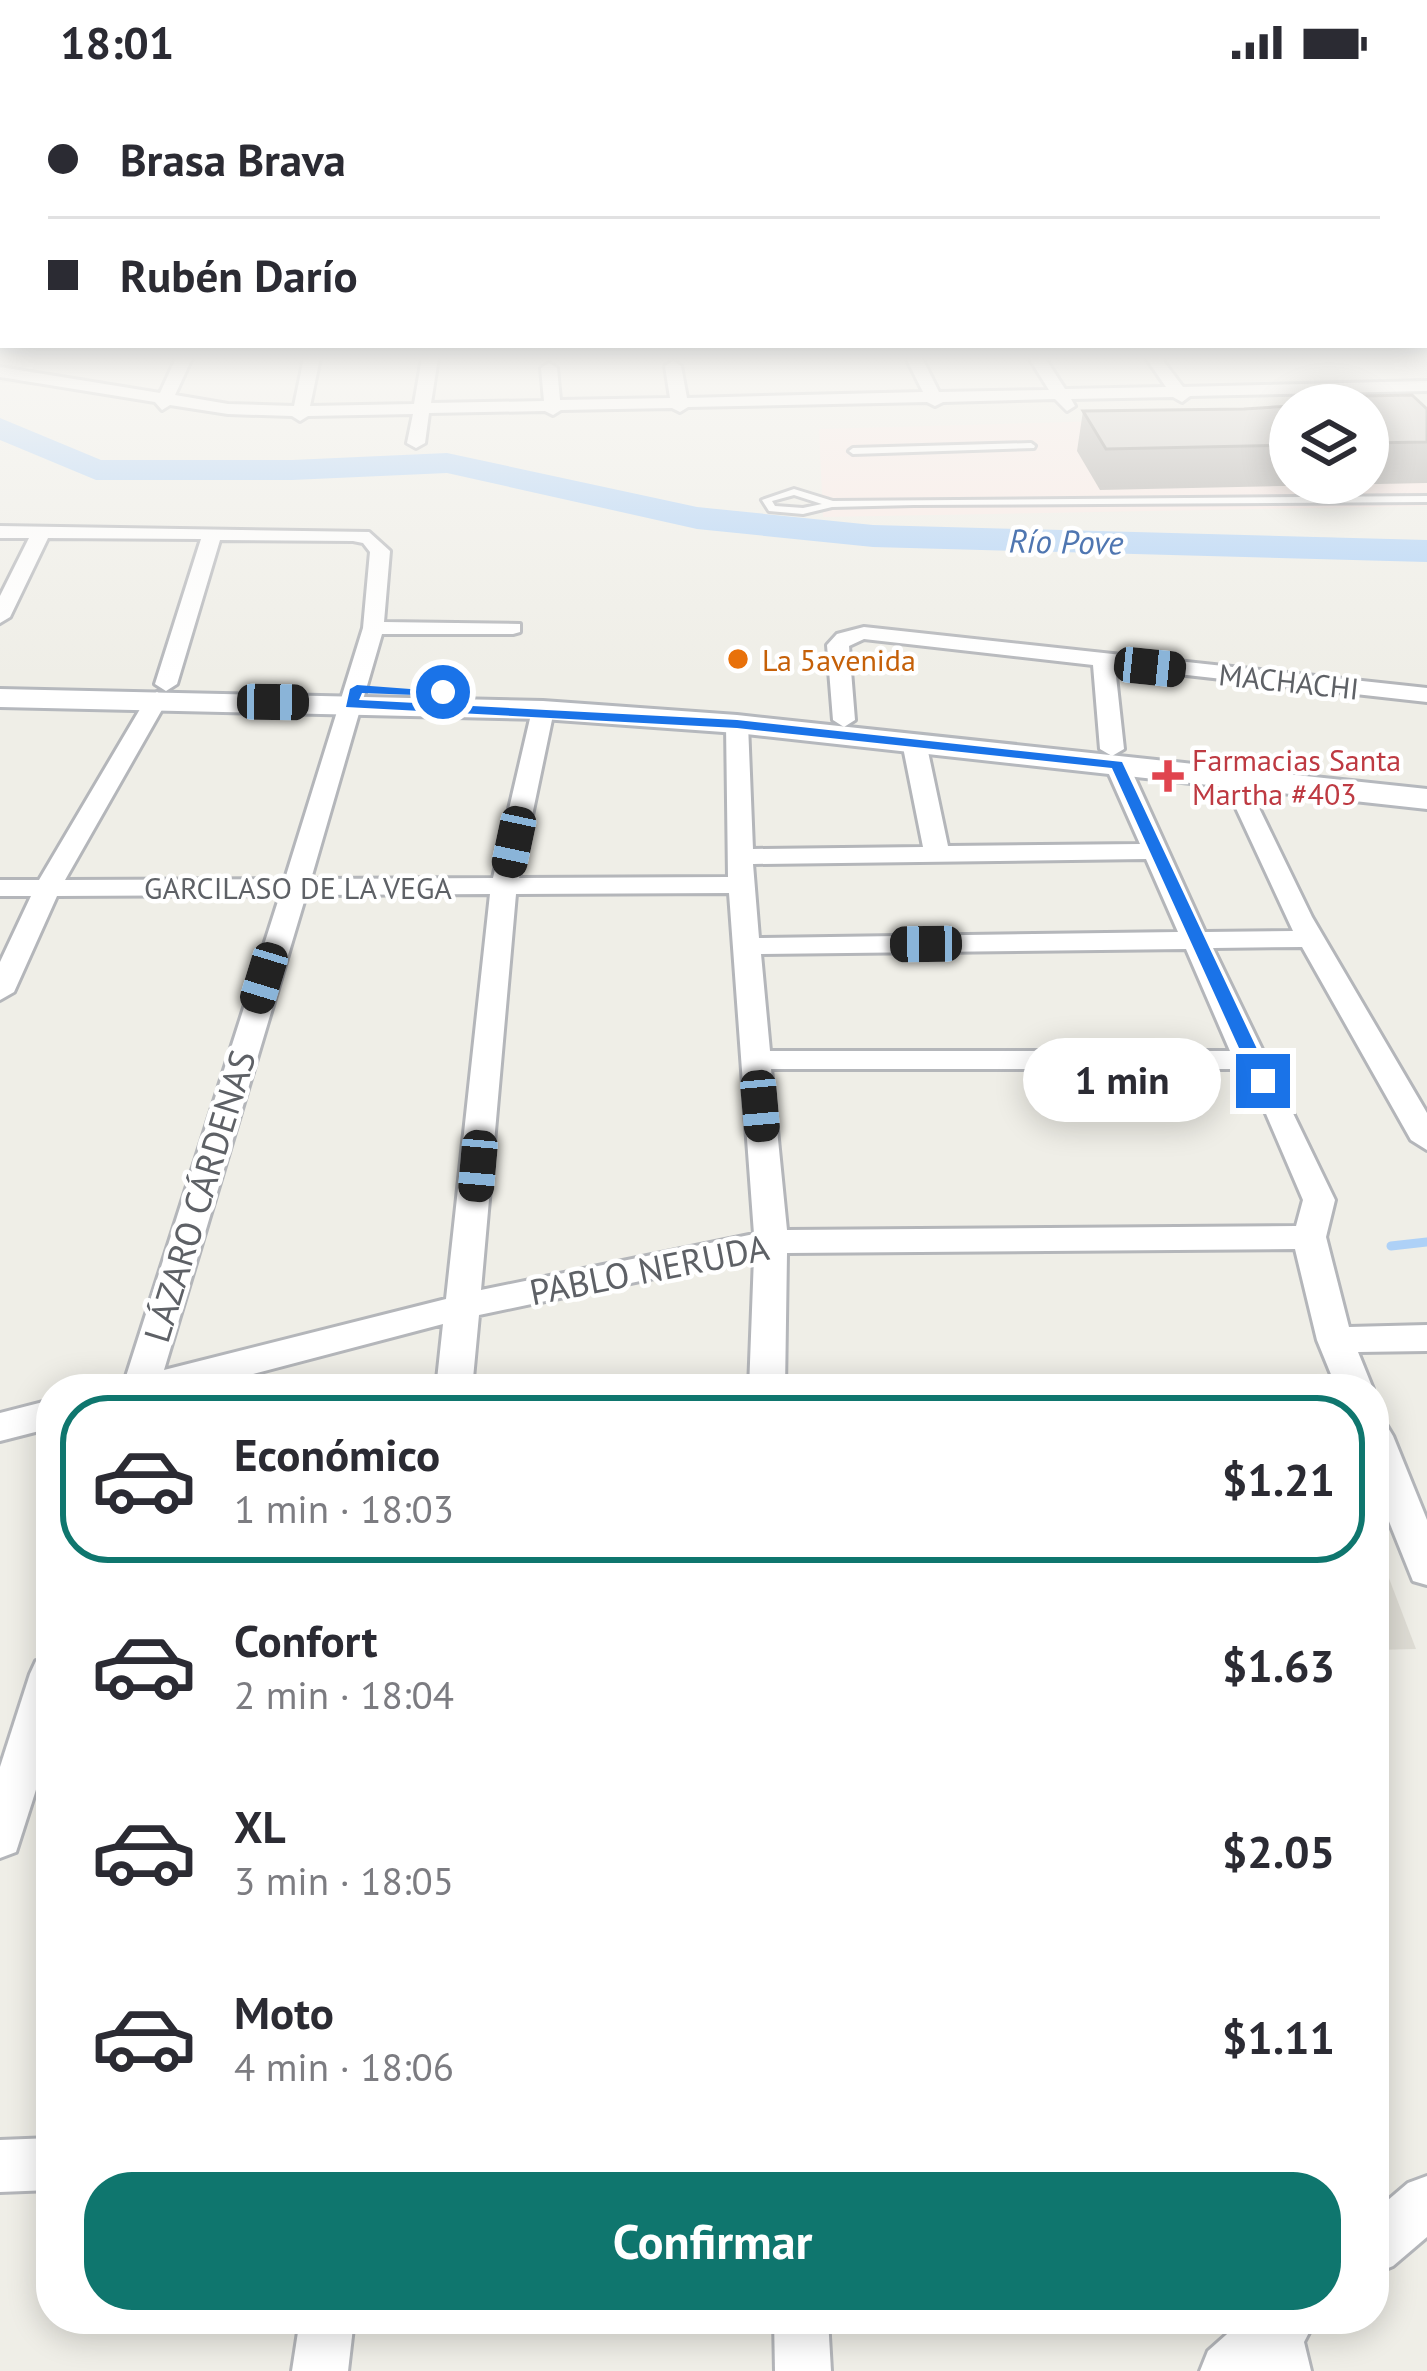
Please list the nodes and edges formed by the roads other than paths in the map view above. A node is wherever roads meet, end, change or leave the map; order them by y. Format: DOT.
graph roads {
  1 [pos="1427,499"];
  2 [pos="832,504"];
  3 [pos="0,532"];
  4 [pos="41,532"];
  5 [pos="212,536"];
  6 [pos="0,617"];
  7 [pos="373,628"];
  8 [pos="513,628"];
  9 [pos="1104,662"];
  10 [pos="0,683"];
  11 [pos="162,692"];
  12 [pos="1427,695"];
  13 [pos="354,696"];
  14 [pos="0,698"];
  15 [pos="543,710"];
  16 [pos="844,720"];
  17 [pos="737,724"];
  18 [pos="914,742"];
  19 [pos="1114,757"];
  20 [pos="1234,778"];
  21 [pos="1427,782"];
  22 [pos="1427,799"];
  23 [pos="1158,851"];
  24 [pos="937,854"];
  25 [pos="741,871"];
  26 [pos="504,886"];
  27 [pos="48,887"];
  28 [pos="292,887"];
  29 [pos="0,888"];
  30 [pos="1313,939"];
  31 [pos="1196,941"];
  32 [pos="746,946"];
  33 [pos="0,992"];
  34 [pos="756,1060"];
  35 [pos="1249,1060"];
  36 [pos="1427,1140"];
  37 [pos="1309,1237"];
  38 [pos="771,1242"];
  39 [pos="465,1306"];
  40 [pos="1427,1338"];
  41 [pos="1335,1340"];
  42 [pos="146,1374"];
  43 [pos="200,1374"];
  44 [pos="456,1374"];
  45 [pos="767,1374"];
  46 [pos="1349,1374"];
  47 [pos="36,1418"];
  48 [pos="0,1427"];
  49 [pos="1389,1474"];
  50 [pos="1427,1569"];
  51 [pos="36,1722"];
  52 [pos="0,1837"];
  53 [pos="36,2165"];
  54 [pos="0,2166"];
  55 [pos="1427,2202"];
  56 [pos="1389,2234"];
  57 [pos="325,2334"];
  58 [pos="802,2334"];
  59 [pos="1280,2335"];
  60 [pos="320,2371"];
  61 [pos="803,2371"];
  62 [pos="1228,2371"];
  1 -- 2 [label="lane"];
  2 -- 2 [label="lane"];
  3 -- 4 [label="street"];
  4 -- 5 [label="street"];
  4 -- 6 [label="street"];
  5 -- 7 [label="street, LÁZARO CÁRDENAS"];
  5 -- 11 [label="street"];
  7 -- 8 [label="street"];
  7 -- 13 [label="street, LÁZARO CÁRDENAS"];
  9 -- 12 [label="street, MACHACHI"];
  9 -- 16 [label="street, MACHACHI"];
  9 -- 19 [label="street"];
  10 -- 11 [label="main road"];
  11 -- 13 [label="main road"];
  11 -- 14 [label="main road"];
  11 -- 27 [label="street"];
  13 -- 15 [label="main road"];
  13 -- 16 [label="main road"];
  13 -- 28 [label="street, LÁZARO CÁRDENAS"];
  15 -- 17 [label="main road"];
  15 -- 26 [label="street"];
  16 -- 19 [label="main road"];
  17 -- 18 [label="main road"];
  17 -- 25 [label="street"];
  18 -- 19 [label="main road"];
  18 -- 24 [label="street"];
  19 -- 20 [label="main road"];
  19 -- 21 [label="main road"];
  19 -- 23 [label="street"];
  20 -- 22 [label="main road"];
  20 -- 30 [label="street"];
  23 -- 24 [label="street, GARCILASO DE LA VEGA"];
  23 -- 31 [label="street"];
  24 -- 25 [label="street, GARCILASO DE LA VEGA"];
  25 -- 26 [label="street, GARCILASO DE LA VEGA"];
  25 -- 32 [label="street"];
  26 -- 28 [label="street, GARCILASO DE LA VEGA"];
  26 -- 39 [label="street"];
  27 -- 28 [label="street, GARCILASO DE LA VEGA"];
  27 -- 29 [label="street, GARCILASO DE LA VEGA"];
  27 -- 33 [label="street"];
  28 -- 42 [label="street, LÁZARO CÁRDENAS"];
  30 -- 31 [label="street"];
  30 -- 36 [label="street"];
  31 -- 32 [label="street"];
  31 -- 35 [label="street"];
  32 -- 34 [label="street"];
  34 -- 35 [label="street"];
  34 -- 38 [label="street"];
  35 -- 37 [label="street"];
  37 -- 38 [label="street, PABLO NERUDA"];
  37 -- 41 [label="street"];
  38 -- 39 [label="street, PABLO NERUDA"];
  38 -- 45 [label="street"];
  39 -- 43 [label="street, PABLO NERUDA"];
  39 -- 44 [label="street"];
  40 -- 41 [label="street"];
  41 -- 46 [label="street"];
  47 -- 48 [label="street"];
  49 -- 50 [label="street"];
  51 -- 52 [label="street"];
  53 -- 54 [label="street"];
  55 -- 56 [label="street"];
  57 -- 60 [label="street"];
  58 -- 61 [label="street"];
  59 -- 62 [label="street"];
}
